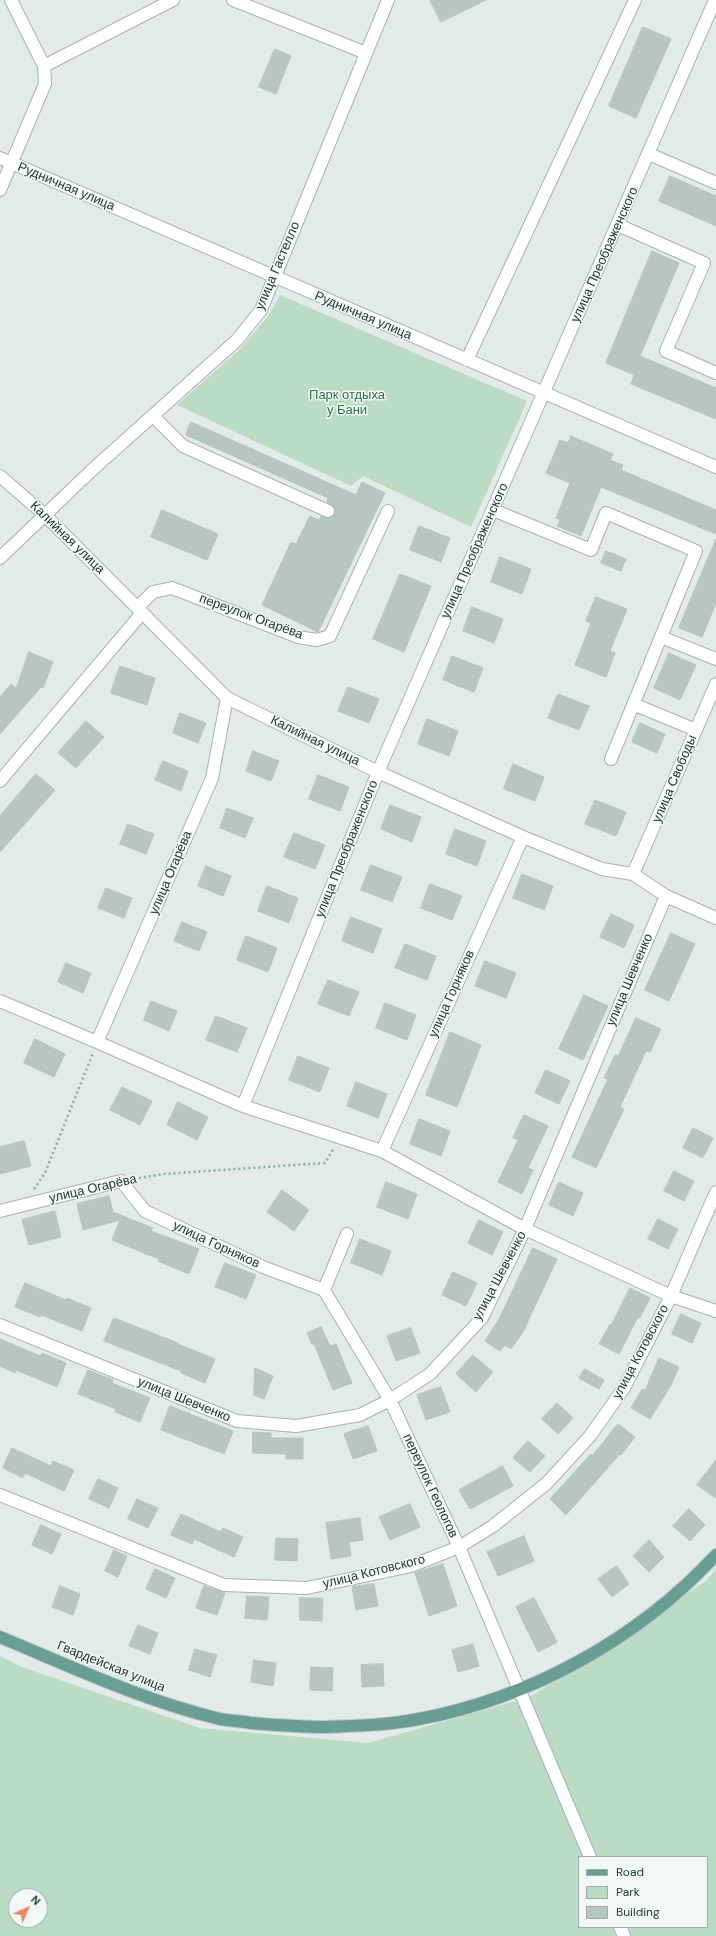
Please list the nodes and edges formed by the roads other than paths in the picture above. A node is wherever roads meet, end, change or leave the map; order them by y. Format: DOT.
graph roads {
  1 [pos="11,0"];
  2 [pos="174,0"];
  3 [pos="233,0"];
  4 [pos="388,0"];
  5 [pos="635,0"];
  6 [pos="715,0"];
  7 [pos="366,53"];
  8 [pos="44,66"];
  9 [pos="649,154"];
  10 [pos="6,160"];
  11 [pos="716,183"];
  12 [pos="0,190"];
  13 [pos="618,225"];
  14 [pos="273,277"];
  15 [pos="467,360"];
  16 [pos="716,373"];
  17 [pos="544,394"];
  18 [pos="149,419"];
  19 [pos="716,467"];
  20 [pos="0,476"];
  21 [pos="493,510"];
  22 [pos="328,511"];
  23 [pos="388,511"];
  24 [pos="45,515"];
  25 [pos="0,558"];
  26 [pos="140,610"];
  27 [pos="661,637"];
  28 [pos="716,659"];
  29 [pos="716,684"];
  30 [pos="227,698"];
  31 [pos="633,704"];
  32 [pos="696,730"];
  33 [pos="610,759"];
  34 [pos="378,772"];
  35 [pos="0,781"];
  36 [pos="523,837"];
  37 [pos="633,874"];
  38 [pos="666,896"];
  39 [pos="716,918"];
  40 [pos="0,1001"];
  41 [pos="97,1042"];
  42 [pos="243,1106"];
  43 [pos="382,1151"];
  44 [pos="121,1181"];
  45 [pos="716,1192"];
  46 [pos="0,1211"];
  47 [pos="525,1229"];
  48 [pos="347,1234"];
  49 [pos="324,1290"];
  50 [pos="671,1296"];
  51 [pos="716,1311"];
  52 [pos="0,1325"];
  53 [pos="390,1400"];
  54 [pos="0,1495"];
  55 [pos="459,1547"];
  56 [pos="716,1555"];
  57 [pos="0,1637"];
  58 [pos="518,1691"];
  59 [pos="590,1856"];
  1 -- 8 [label="street"];
  2 -- 8 [label="street"];
  3 -- 7 [label="street"];
  4 -- 7 [label="street, улица Гастелло"];
  5 -- 15 [label="street"];
  6 -- 9 [label="street, улица Преображенского"];
  7 -- 14 [label="street, улица Гастелло"];
  8 -- 10 [label="street"];
  9 -- 11 [label="street"];
  9 -- 13 [label="street, улица Преображенского"];
  10 -- 12 [label="street"];
  10 -- 14 [label="street, Рудничная улица"];
  13 -- 16 [label="street"];
  13 -- 17 [label="street, улица Преображенского"];
  14 -- 15 [label="street, Рудничная улица"];
  14 -- 18 [label="street, улица Гастелло"];
  15 -- 17 [label="street, Рудничная улица"];
  17 -- 19 [label="street, Рудничная улица"];
  17 -- 21 [label="street, улица Преображенского"];
  18 -- 22 [label="street"];
  18 -- 24 [label="street, улица Гастелло"];
  20 -- 24 [label="street, Калийная улица"];
  21 -- 27 [label="street"];
  21 -- 34 [label="street, улица Преображенского"];
  23 -- 26 [label="street, переулок Огарёва"];
  24 -- 25 [label="street, улица Гастелло"];
  24 -- 26 [label="street, Калийная улица"];
  26 -- 30 [label="street, Калийная улица"];
  26 -- 35 [label="street, переулок Огарёва"];
  27 -- 28 [label="street"];
  27 -- 31 [label="street"];
  29 -- 32 [label="street, улица Свободы"];
  30 -- 34 [label="street, Калийная улица"];
  30 -- 41 [label="street, улица Огарёва"];
  31 -- 32 [label="street"];
  31 -- 33 [label="street"];
  32 -- 37 [label="street, улица Свободы"];
  34 -- 36 [label="street, Калийная улица"];
  34 -- 42 [label="street, улица Преображенского"];
  36 -- 37 [label="street, Калийная улица"];
  36 -- 43 [label="street, улица Горняков"];
  37 -- 38 [label="street, Калийная улица"];
  38 -- 39 [label="street, Калийная улица"];
  38 -- 47 [label="street, улица Шевченко"];
  40 -- 41 [label="street"];
  41 -- 42 [label="street"];
  42 -- 43 [label="street"];
  43 -- 47 [label="street"];
  44 -- 46 [label="street, улица Огарёва"];
  44 -- 49 [label="street, улица Горняков"];
  45 -- 50 [label="street, улица Котовского"];
  47 -- 50 [label="street"];
  47 -- 53 [label="street, улица Шевченко"];
  48 -- 49 [label="street"];
  49 -- 53 [label="street, переулок Геологов"];
  50 -- 51 [label="street"];
  50 -- 55 [label="street, улица Котовского"];
  52 -- 53 [label="street, улица Шевченко"];
  53 -- 55 [label="street, переулок Геологов"];
  54 -- 55 [label="street, улица Котовского"];
  55 -- 58 [label="street, переулок Геологов"];
  56 -- 58 [label="main road, Гвардейская улица"];
  57 -- 58 [label="main road, Гвардейская улица"];
  58 -- 59 [label="street, переулок Геологов"];
}
